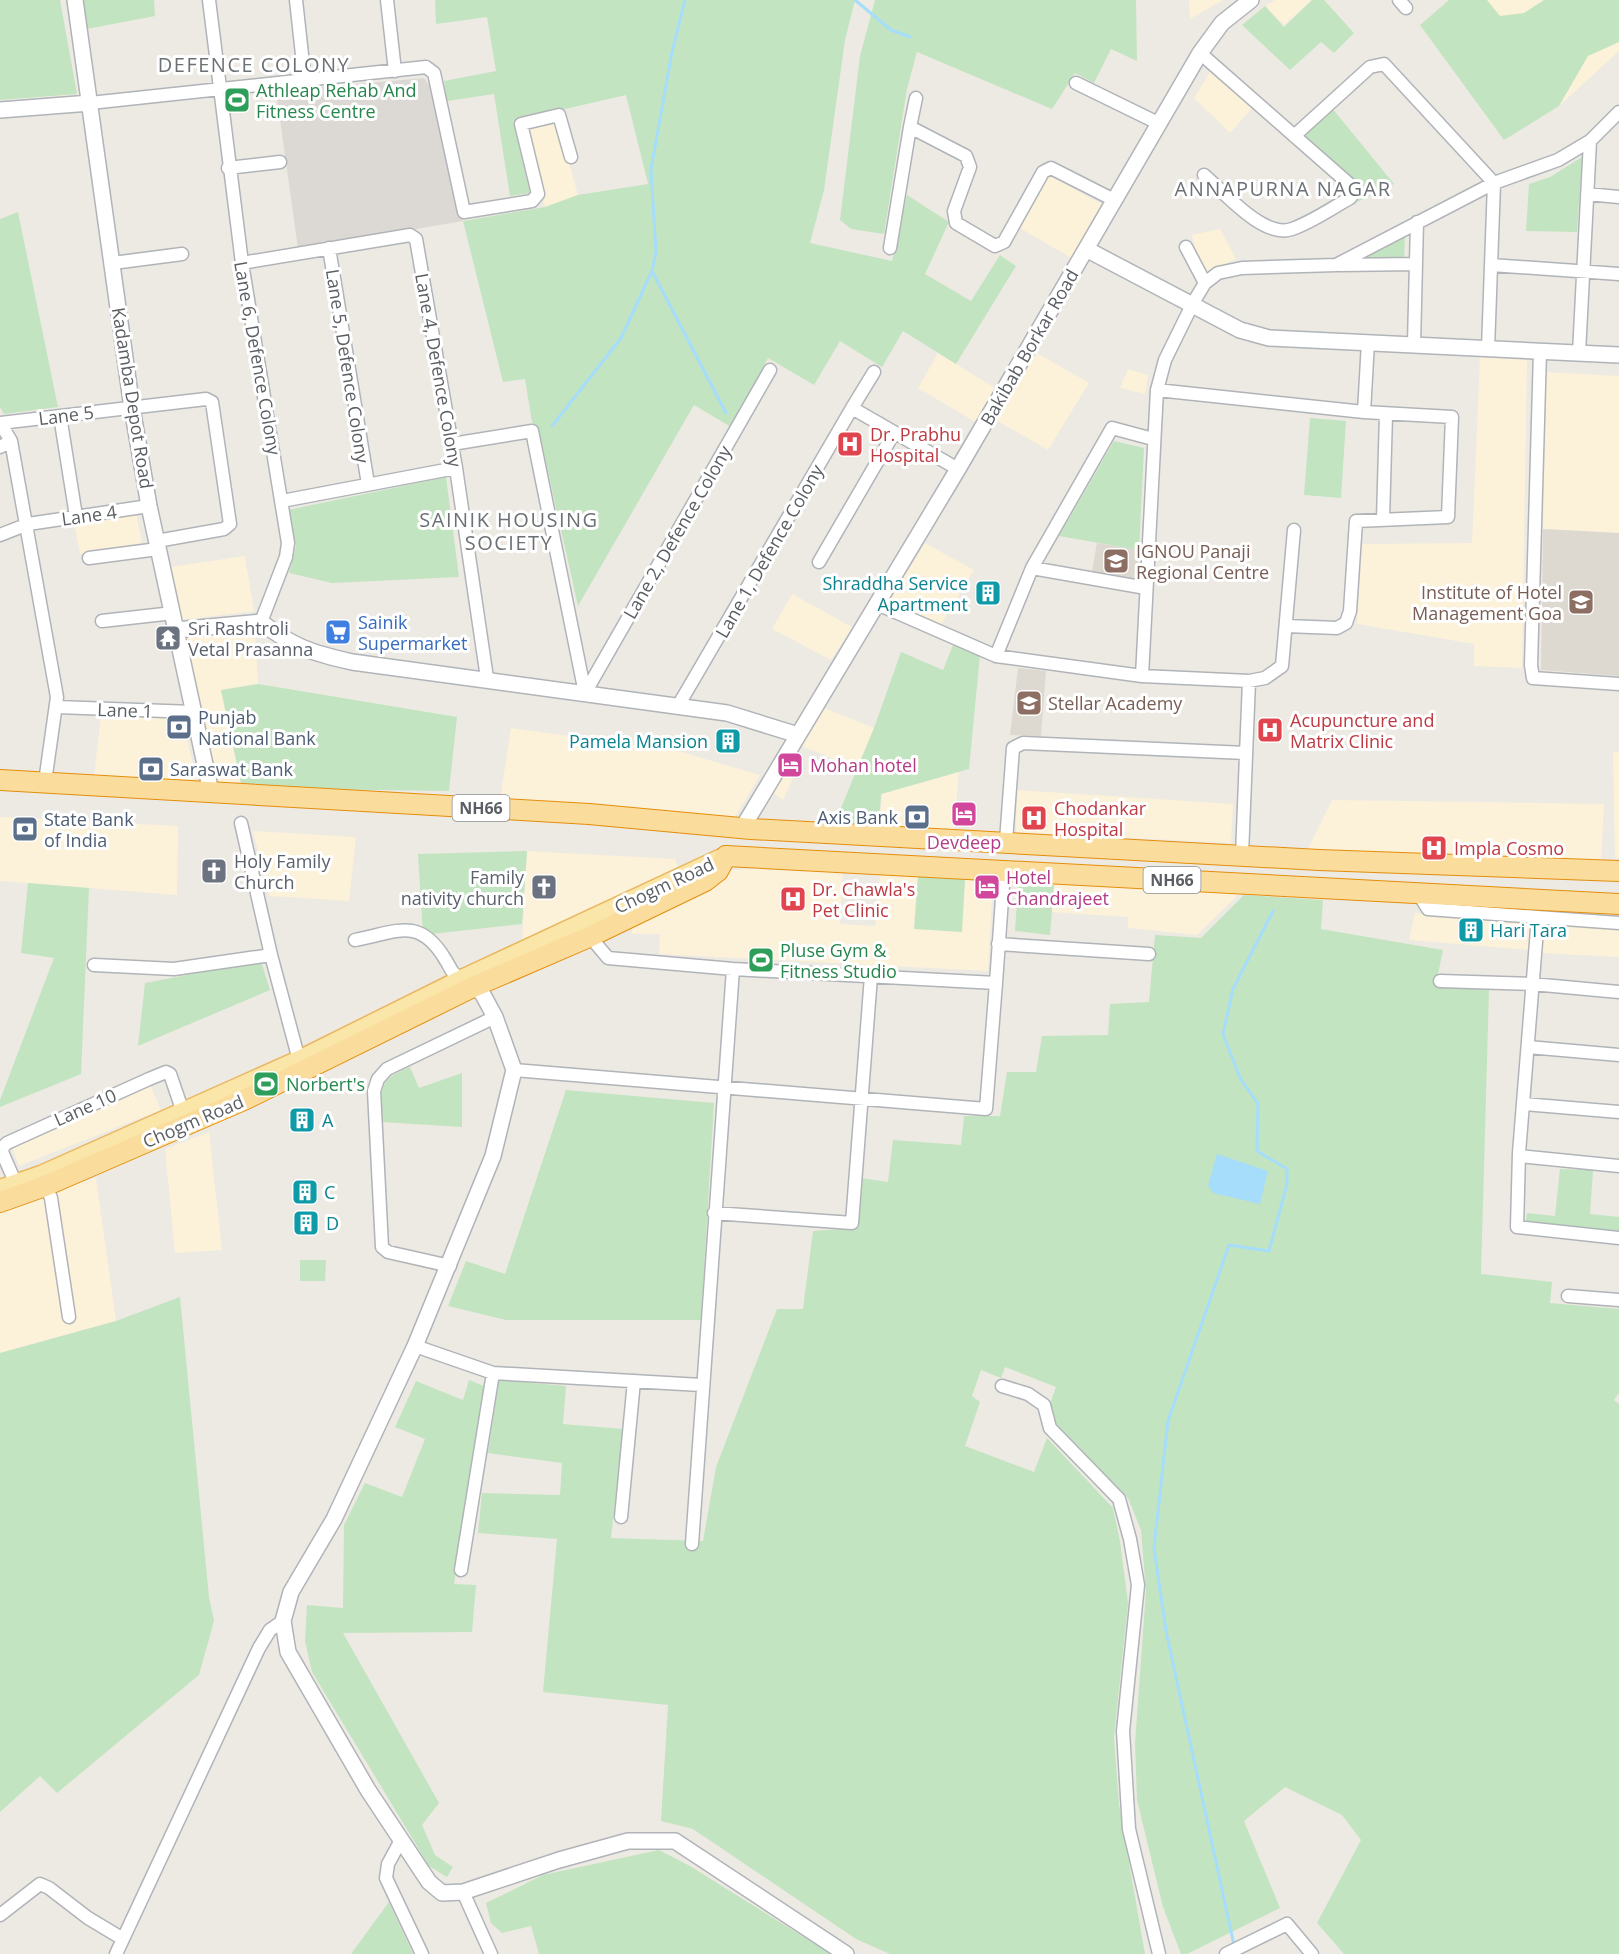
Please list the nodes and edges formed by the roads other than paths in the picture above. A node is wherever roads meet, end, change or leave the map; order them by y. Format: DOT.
graph roads {
  1 [pos="75,0"];
  2 [pos="209,0"];
  3 [pos="296,0"];
  4 [pos="387,0"];
  5 [pos="1251,0"];
  6 [pos="1200,53"];
  7 [pos="395,71"];
  8 [pos="305,81"];
  9 [pos="1076,83"];
  10 [pos="218,91"];
  11 [pos="916,98"];
  12 [pos="90,103"];
  13 [pos="0,110"];
  14 [pos="1619,112"];
  15 [pos="1160,124"];
  16 [pos="910,127"];
  17 [pos="1294,136"];
  18 [pos="1590,141"];
  19 [pos="571,157"];
  20 [pos="280,162"];
  21 [pos="228,168"];
  22 [pos="1204,175"];
  23 [pos="1494,183"];
  24 [pos="1587,194"];
  25 [pos="1619,197"];
  26 [pos="1114,200"];
  27 [pos="1417,222"];
  28 [pos="1186,247"];
  29 [pos="329,248"];
  30 [pos="890,248"];
  31 [pos="1086,249"];
  32 [pos="182,254"];
  33 [pos="113,263"];
  34 [pos="242,263"];
  35 [pos="1416,264"];
  36 [pos="1336,265"];
  37 [pos="1491,265"];
  38 [pos="1582,271"];
  39 [pos="1619,274"];
  40 [pos="1205,283"];
  41 [pos="1193,303"];
  42 [pos="1368,342"];
  43 [pos="1414,344"];
  44 [pos="1488,349"];
  45 [pos="1540,351"];
  46 [pos="1579,353"];
  47 [pos="1619,355"];
  48 [pos="770,370"];
  49 [pos="874,372"];
  50 [pos="1157,390"];
  51 [pos="132,408"];
  52 [pos="852,408"];
  53 [pos="1364,412"];
  54 [pos="1386,414"];
  55 [pos="60,416"];
  56 [pos="0,423"];
  57 [pos="894,433"];
  58 [pos="1154,439"];
  59 [pos="6,444"];
  60 [pos="452,444"];
  61 [pos="456,468"];
  62 [pos="958,469"];
  63 [pos="368,484"];
  64 [pos="282,501"];
  65 [pos="149,506"];
  66 [pos="76,516"];
  67 [pos="1383,519"];
  68 [pos="28,524"];
  69 [pos="1294,530"];
  70 [pos="0,535"];
  71 [pos="158,545"];
  72 [pos="89,558"];
  73 [pos="819,562"];
  74 [pos="1032,568"];
  75 [pos="1146,588"];
  76 [pos="877,604"];
  77 [pos="172,613"];
  78 [pos="102,621"];
  79 [pos="261,622"];
  80 [pos="1286,626"];
  81 [pos="176,630"];
  82 [pos="996,656"];
  83 [pos="1142,676"];
  84 [pos="487,678"];
  85 [pos="1249,681"];
  86 [pos="1619,684"];
  87 [pos="585,693"];
  88 [pos="678,706"];
  89 [pos="57,707"];
  90 [pos="193,712"];
  91 [pos="798,735"];
  92 [pos="1246,753"];
  93 [pos="0,780"];
  94 [pos="45,782"];
  95 [pos="211,792"];
  96 [pos="241,823"];
  97 [pos="743,827"];
  98 [pos="1006,841"];
  99 [pos="1242,855"];
  100 [pos="1004,871"];
  101 [pos="1619,871"];
  102 [pos="1418,893"];
  103 [pos="1619,904"];
  104 [pos="1538,917"];
  105 [pos="1619,923"];
  106 [pos="585,930"];
  107 [pos="355,940"];
  108 [pos="998,944"];
  109 [pos="1149,954"];
  110 [pos="271,955"];
  111 [pos="94,965"];
  112 [pos="733,969"];
  113 [pos="871,976"];
  114 [pos="1440,981"];
  115 [pos="467,983"];
  116 [pos="996,983"];
  117 [pos="1532,984"];
  118 [pos="1619,992"];
  119 [pos="495,1017"];
  120 [pos="1528,1047"];
  121 [pos="1619,1055"];
  122 [pos="299,1060"];
  123 [pos="514,1071"];
  124 [pos="723,1090"];
  125 [pos="861,1100"];
  126 [pos="1523,1104"];
  127 [pos="183,1112"];
  128 [pos="1619,1112"];
  129 [pos="1519,1156"];
  130 [pos="1619,1167"];
  131 [pos="43,1181"];
  132 [pos="8,1186"];
  133 [pos="0,1202"];
  134 [pos="714,1213"];
  135 [pos="1619,1238"];
  136 [pos="450,1266"];
  137 [pos="1568,1296"];
  138 [pos="1619,1300"];
  139 [pos="69,1317"];
  140 [pos="415,1346"];
  141 [pos="493,1373"];
  142 [pos="634,1381"];
  143 [pos="701,1385"];
  144 [pos="1002,1386"];
  145 [pos="621,1517"];
  146 [pos="692,1544"];
  147 [pos="461,1570"];
  148 [pos="284,1621"];
  149 [pos="401,1840"];
  150 [pos="463,1892"];
  151 [pos="0,1915"];
  152 [pos="123,1939"];
  153 [pos="116,1954"];
  154 [pos="422,1954"];
  155 [pos="491,1954"];
  156 [pos="846,1954"];
  157 [pos="1159,1954"];
  158 [pos="1226,1954"];
  159 [pos="1312,1954"];
  1 -- 12 [label="street, Kadamba Depot Road"];
  2 -- 10 [label="street, Lane 6, Defence Colony"];
  3 -- 8 [label="street"];
  4 -- 7 [label="street"];
  5 -- 6 [label="street, Bakibab Borkar Road"];
  6 -- 15 [label="street, Bakibab Borkar Road"];
  6 -- 17 [label="street"];
  7 -- 8 [label="street"];
  7 -- 19 [label="street"];
  8 -- 10 [label="street"];
  9 -- 15 [label="street"];
  10 -- 12 [label="street"];
  10 -- 21 [label="street, Lane 6, Defence Colony"];
  11 -- 16 [label="street"];
  12 -- 13 [label="street"];
  12 -- 33 [label="street, Kadamba Depot Road"];
  14 -- 18 [label="street"];
  15 -- 26 [label="street, Bakibab Borkar Road"];
  16 -- 26 [label="street"];
  16 -- 30 [label="street"];
  17 -- 22 [label="street"];
  17 -- 23 [label="street"];
  18 -- 23 [label="street"];
  18 -- 24 [label="street"];
  20 -- 21 [label="street"];
  21 -- 34 [label="street, Lane 6, Defence Colony"];
  23 -- 27 [label="street"];
  23 -- 37 [label="street"];
  24 -- 25 [label="street"];
  24 -- 38 [label="street"];
  26 -- 31 [label="street, Bakibab Borkar Road"];
  27 -- 35 [label="street"];
  27 -- 36 [label="street"];
  28 -- 40 [label="street"];
  29 -- 34 [label="street, Lane 4, Defence Colony"];
  29 -- 60 [label="street, Lane 4, Defence Colony"];
  29 -- 63 [label="street, Lane 5, Defence Colony"];
  31 -- 41 [label="street"];
  31 -- 62 [label="street, Bakibab Borkar Road"];
  32 -- 33 [label="street"];
  33 -- 51 [label="street, Kadamba Depot Road"];
  34 -- 64 [label="street, Lane 6, Defence Colony"];
  35 -- 36 [label="street"];
  35 -- 43 [label="street"];
  36 -- 40 [label="street"];
  37 -- 38 [label="street"];
  37 -- 44 [label="street"];
  38 -- 39 [label="street"];
  38 -- 46 [label="street"];
  40 -- 41 [label="street"];
  41 -- 42 [label="street"];
  41 -- 50 [label="street"];
  42 -- 43 [label="street"];
  42 -- 53 [label="street"];
  43 -- 44 [label="street"];
  44 -- 45 [label="street"];
  45 -- 46 [label="street"];
  45 -- 86 [label="street"];
  46 -- 47 [label="street"];
  48 -- 87 [label="street, Lane 2, Defence Colony"];
  49 -- 52 [label="street, Lane 1, Defence Colony"];
  50 -- 53 [label="street"];
  50 -- 58 [label="street"];
  51 -- 55 [label="street, Lane 5"];
  51 -- 65 [label="street, Kadamba Depot Road"];
  51 -- 71 [label="street, Lane 5"];
  52 -- 57 [label="street"];
  52 -- 88 [label="street, Lane 1, Defence Colony"];
  53 -- 54 [label="street"];
  54 -- 67 [label="street"];
  54 -- 67 [label="street"];
  55 -- 56 [label="street, Lane 5"];
  55 -- 66 [label="street"];
  56 -- 59 [label="street"];
  57 -- 62 [label="street"];
  57 -- 73 [label="street"];
  58 -- 74 [label="street"];
  58 -- 75 [label="street"];
  59 -- 68 [label="street"];
  60 -- 61 [label="street, Lane 4, Defence Colony"];
  60 -- 87 [label="street"];
  61 -- 63 [label="street"];
  61 -- 84 [label="street, Lane 4, Defence Colony"];
  62 -- 76 [label="street, Bakibab Borkar Road"];
  63 -- 64 [label="street"];
  64 -- 79 [label="street, Lane 6, Defence Colony"];
  65 -- 66 [label="street, Lane 4"];
  65 -- 71 [label="street, Kadamba Depot Road"];
  66 -- 68 [label="street, Lane 4"];
  67 -- 80 [label="street"];
  68 -- 70 [label="street, Lane 4"];
  68 -- 89 [label="street"];
  69 -- 80 [label="street"];
  71 -- 72 [label="street"];
  71 -- 77 [label="street, Kadamba Depot Road"];
  74 -- 75 [label="street"];
  74 -- 82 [label="street"];
  75 -- 83 [label="street"];
  76 -- 82 [label="street"];
  76 -- 91 [label="street, Bakibab Borkar Road"];
  77 -- 78 [label="street"];
  77 -- 81 [label="street, Kadamba Depot Road"];
  79 -- 81 [label="street"];
  79 -- 84 [label="street"];
  80 -- 85 [label="street"];
  81 -- 90 [label="street, Kadamba Depot Road"];
  82 -- 83 [label="street"];
  83 -- 85 [label="street"];
  84 -- 87 [label="street"];
  85 -- 92 [label="street"];
  87 -- 88 [label="street"];
  88 -- 91 [label="street"];
  89 -- 90 [label="street, Lane 1"];
  89 -- 94 [label="street"];
  90 -- 95 [label="street, Kadamba Depot Road"];
  91 -- 97 [label="street, Bakibab Borkar Road"];
  92 -- 98 [label="street"];
  92 -- 99 [label="street"];
  93 -- 94 [label="highway, NH66"];
  94 -- 95 [label="highway, NH66"];
  95 -- 97 [label="highway, NH66"];
  96 -- 110 [label="street"];
  97 -- 98 [label="highway, NH66"];
  98 -- 99 [label="highway, NH66"];
  99 -- 101 [label="highway, NH66"];
  100 -- 102 [label="highway, NH66"];
  100 -- 106 [label="highway, Chogm Road / NH66"];
  100 -- 108 [label="street"];
  102 -- 103 [label="highway, NH66"];
  102 -- 104 [label="street"];
  104 -- 105 [label="street"];
  104 -- 117 [label="street"];
  106 -- 112 [label="street"];
  106 -- 115 [label="highway, Chogm Road"];
  107 -- 115 [label="street"];
  108 -- 109 [label="street"];
  108 -- 116 [label="street"];
  110 -- 111 [label="street"];
  110 -- 122 [label="street"];
  112 -- 113 [label="street"];
  112 -- 124 [label="street"];
  113 -- 116 [label="street"];
  113 -- 125 [label="street"];
  114 -- 117 [label="street"];
  115 -- 119 [label="street"];
  115 -- 122 [label="main road, Chogm Road"];
  115 -- 131 [label="highway, Chogm Road"];
  116 -- 125 [label="street"];
  117 -- 118 [label="street"];
  117 -- 120 [label="street"];
  119 -- 123 [label="street"];
  119 -- 136 [label="street"];
  120 -- 121 [label="street"];
  120 -- 126 [label="street"];
  122 -- 127 [label="main road, Chogm Road"];
  123 -- 124 [label="street"];
  123 -- 136 [label="street"];
  124 -- 125 [label="street"];
  124 -- 134 [label="street"];
  125 -- 134 [label="street"];
  126 -- 128 [label="street"];
  126 -- 129 [label="street"];
  127 -- 131 [label="main road, Chogm Road"];
  127 -- 132 [label="street, Lane 10"];
  129 -- 130 [label="street"];
  129 -- 135 [label="street"];
  131 -- 132 [label="main road, Chogm Road"];
  131 -- 133 [label="highway, Chogm Road"];
  131 -- 139 [label="street"];
  134 -- 143 [label="street"];
  136 -- 140 [label="street"];
  137 -- 138 [label="street"];
  140 -- 141 [label="street"];
  140 -- 148 [label="street"];
  141 -- 142 [label="street"];
  141 -- 147 [label="street"];
  142 -- 143 [label="street"];
  142 -- 145 [label="street"];
  143 -- 146 [label="street"];
  144 -- 157 [label="street"];
  148 -- 149 [label="street"];
  148 -- 152 [label="street"];
  149 -- 150 [label="street"];
  149 -- 154 [label="street"];
  150 -- 155 [label="street"];
  150 -- 156 [label="street"];
  151 -- 152 [label="street"];
  152 -- 153 [label="street"];
  158 -- 159 [label="street"];
}
